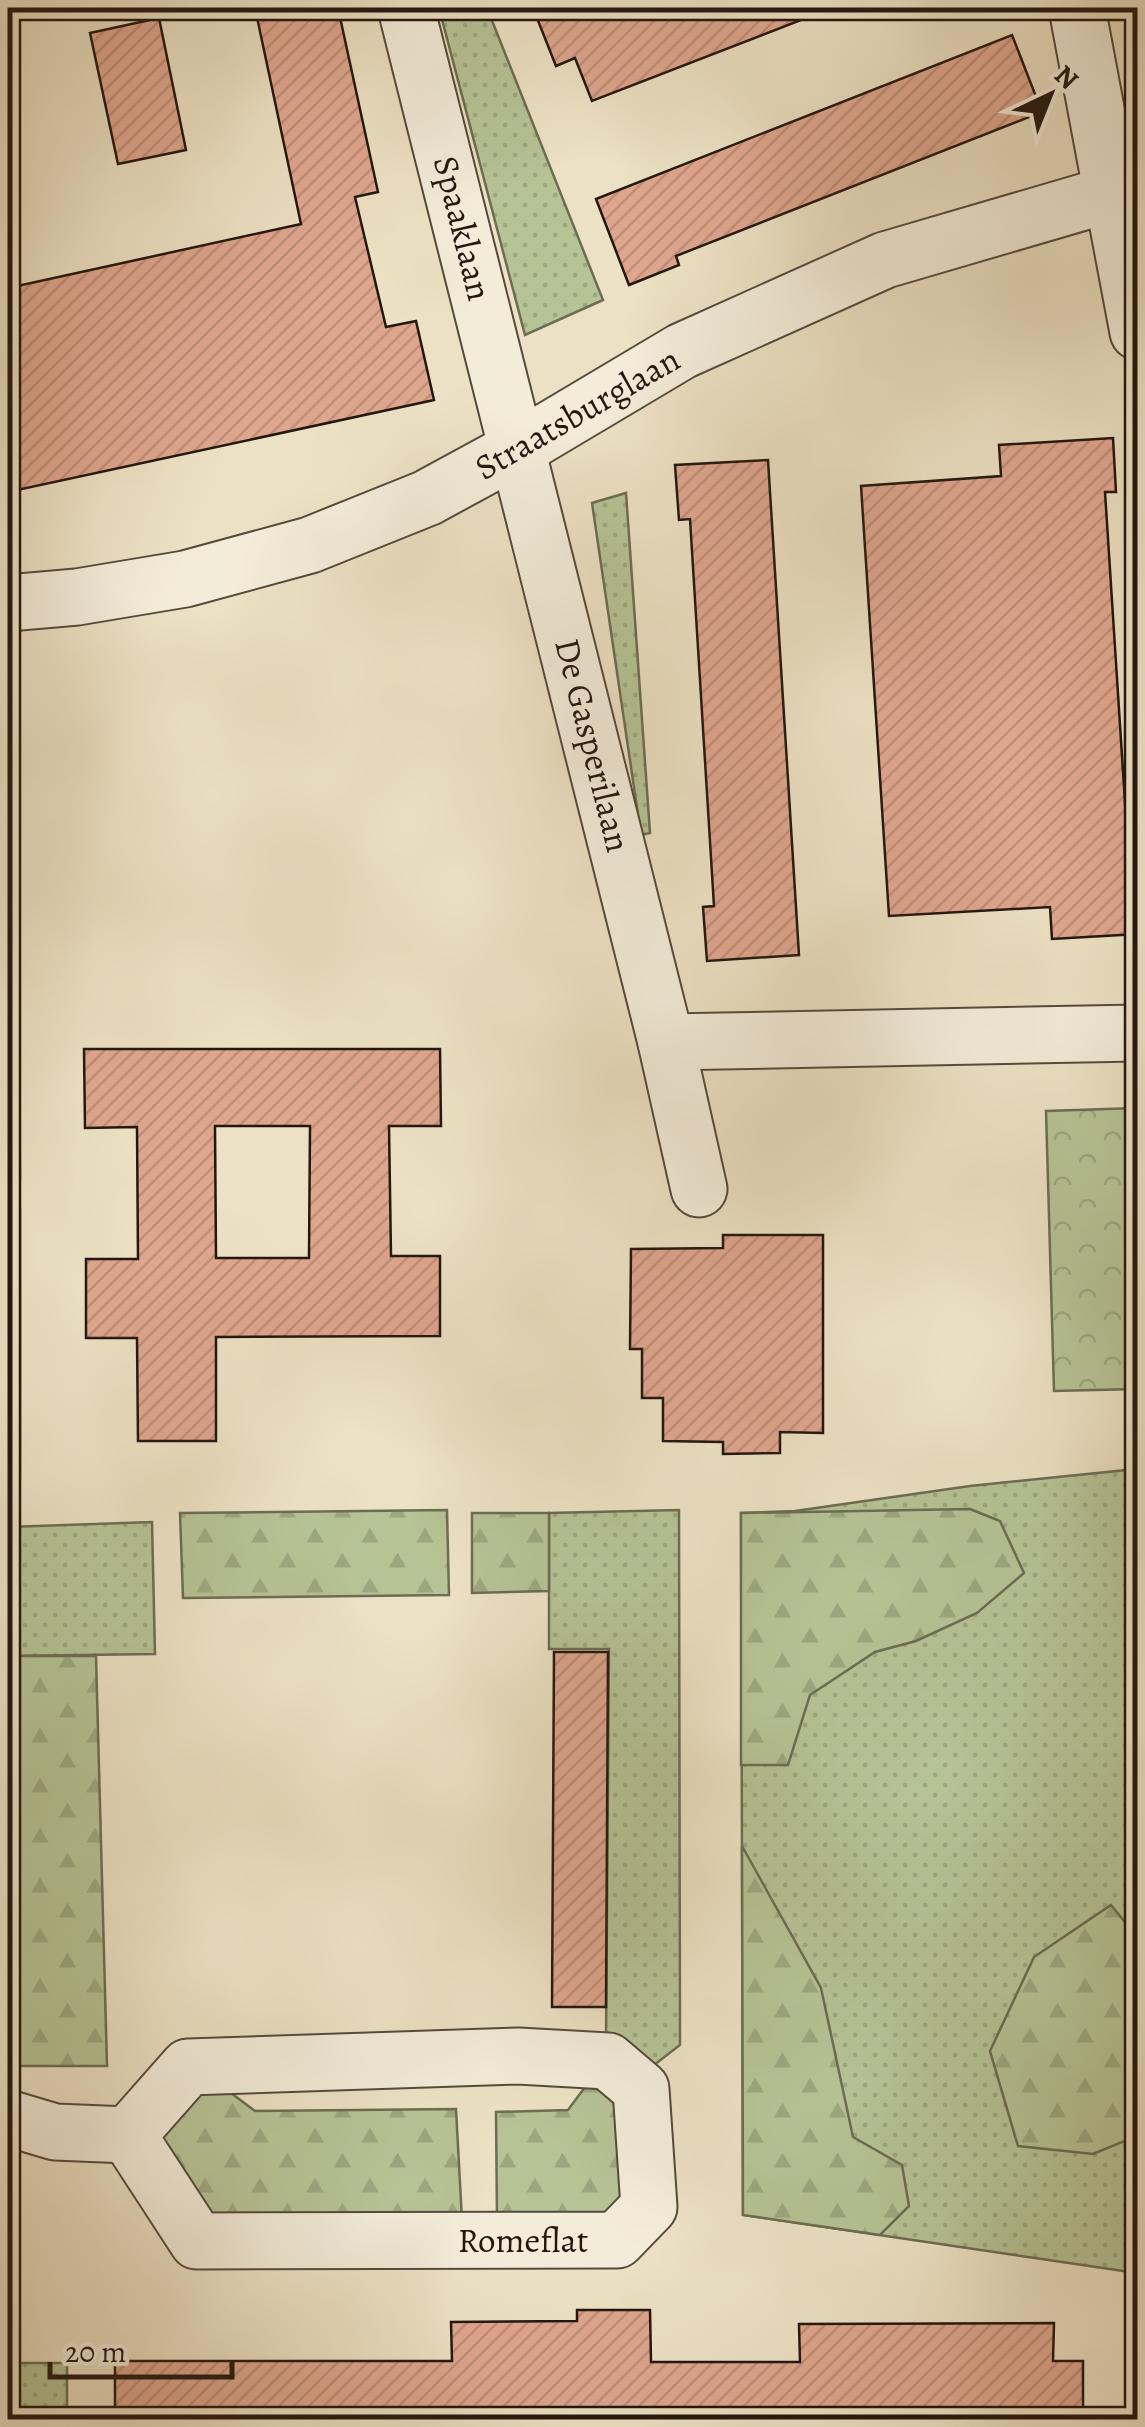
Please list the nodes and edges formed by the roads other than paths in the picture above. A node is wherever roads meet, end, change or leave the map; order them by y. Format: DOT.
graph roads {
  1 [pos="406,8"];
  2 [pos="1077,8"];
  3 [pos="1126,189"];
  4 [pos="1138,332"];
  5 [pos="519,448"];
  6 [pos="8,602"];
  7 [pos="1138,1033"];
  8 [pos="666,1042"];
  9 [pos="700,1190"];
  10 [pos="23,2131"];
  11 [pos="128,2135"];
  1 -- 5 [label="street, Spaaklaan"];
  2 -- 3 [label="street"];
  3 -- 4 [label="street"];
  3 -- 5 [label="street, Straatsburglaan"];
  5 -- 6 [label="street, Straatsburglaan"];
  5 -- 8 [label="street, De Gasperilaan"];
  7 -- 8 [label="street"];
  8 -- 9 [label="street, De Gasperilaan"];
  10 -- 11 [label="street"];
  11 -- 11 [label="street, Romeflat"];
}
